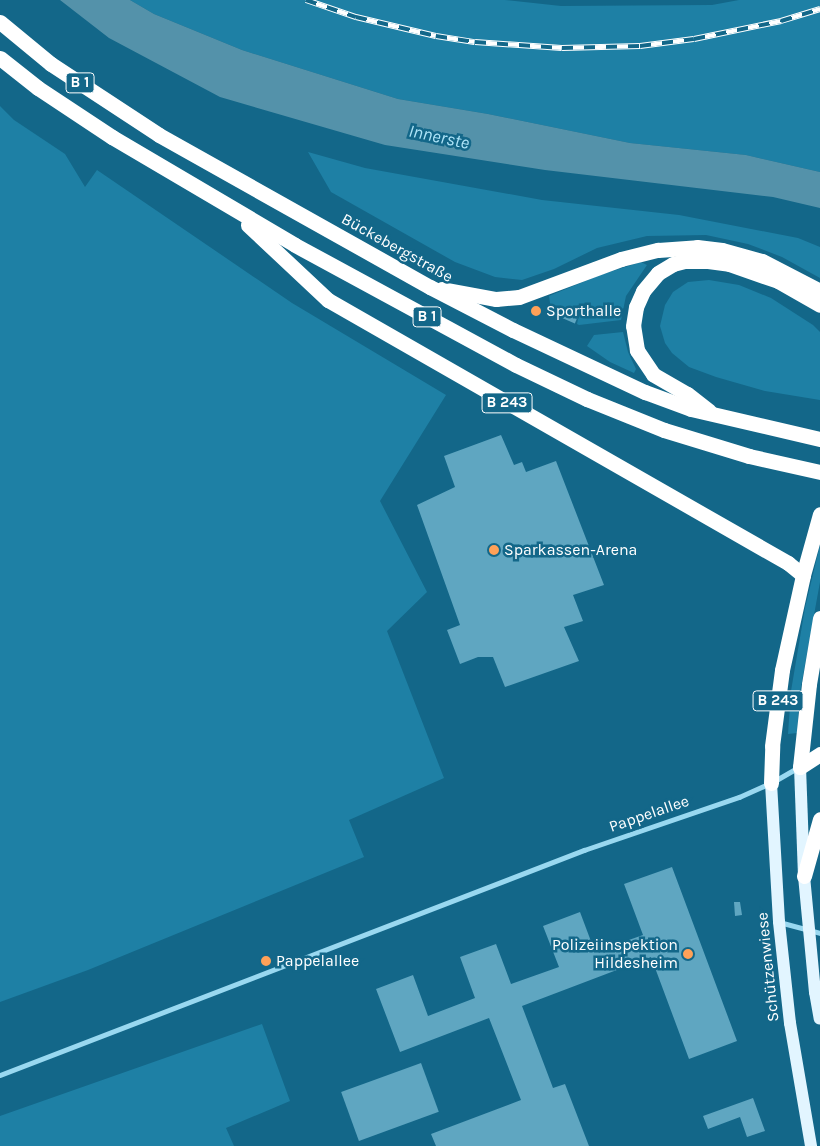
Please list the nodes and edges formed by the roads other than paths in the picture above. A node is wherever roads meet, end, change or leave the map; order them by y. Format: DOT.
graph roads {
  1 [pos="0,22"];
  2 [pos="0,58"];
  3 [pos="228,206"];
  4 [pos="430,288"];
  5 [pos="820,291"];
  6 [pos="820,305"];
  7 [pos="714,416"];
  8 [pos="814,438"];
  9 [pos="820,472"];
  10 [pos="820,514"];
  11 [pos="803,575"];
  12 [pos="820,618"];
  13 [pos="820,754"];
  14 [pos="800,766"];
  15 [pos="771,783"];
  16 [pos="820,819"];
  17 [pos="804,876"];
  18 [pos="779,922"];
  19 [pos="814,931"];
  20 [pos="820,1019"];
  21 [pos="0,1074"];
  22 [pos="813,1145"];
  1 -- 4 [label="highway, Bückebergstraße / B 1"];
  2 -- 3 [label="highway, B 1"];
  3 -- 9 [label="highway, B 1"];
  3 -- 11 [label="highway, B 243"];
  4 -- 5 [label="highway"];
  4 -- 7 [label="highway, Bückebergstraße / B 1"];
  6 -- 7 [label="highway"];
  7 -- 8 [label="highway, Bückebergstraße / B 1"];
  10 -- 11 [label="highway"];
  11 -- 15 [label="highway, B 243"];
  12 -- 14 [label="highway, B 243"];
  13 -- 14 [label="highway"];
  14 -- 15 [label="street, Pappelallee"];
  14 -- 17 [label="main road, B 243"];
  15 -- 18 [label="main road, Schützenwiese / B 243"];
  15 -- 21 [label="street, Pappelallee"];
  16 -- 17 [label="highway"];
  17 -- 19 [label="main road, B 243"];
  18 -- 19 [label="street"];
  18 -- 22 [label="main road, Schützenwiese / B 243"];
  19 -- 20 [label="main road, B 243"];
}
